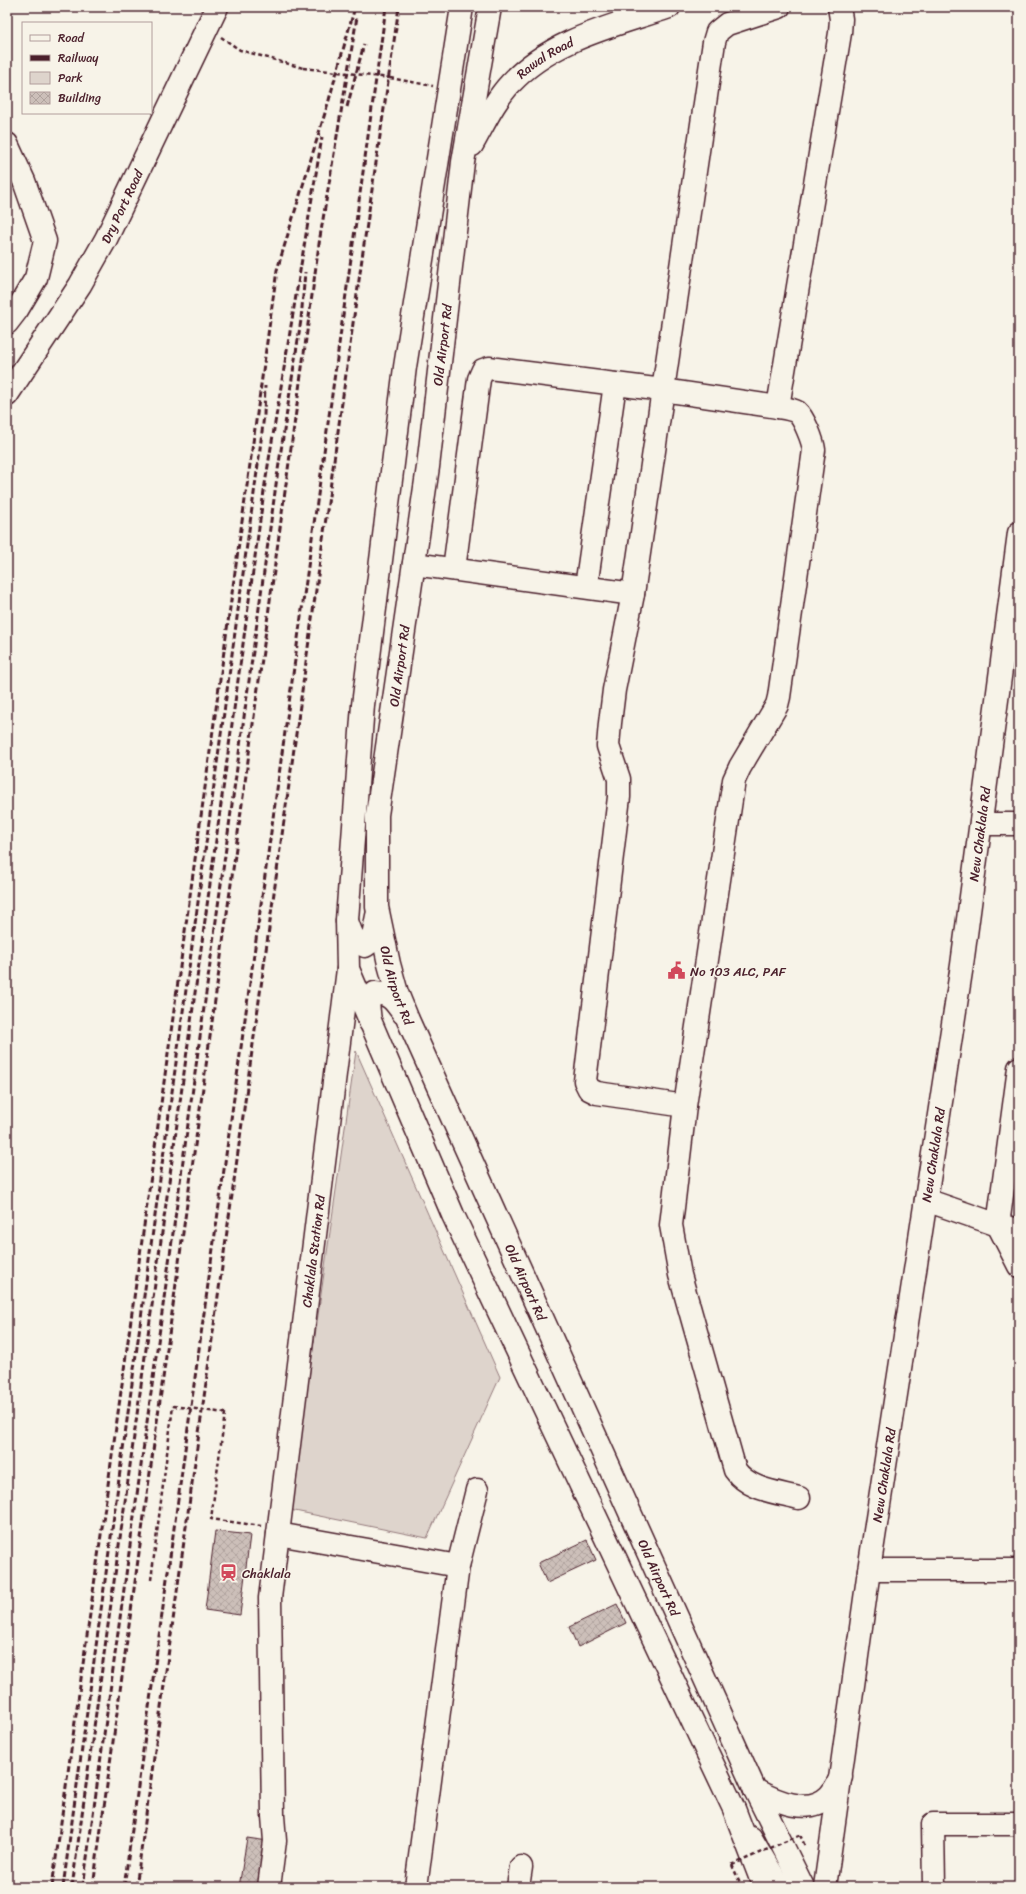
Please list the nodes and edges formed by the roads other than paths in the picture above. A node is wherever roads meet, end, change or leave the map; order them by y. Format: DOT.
graph roads {
  1 [pos="217,7"];
  2 [pos="462,7"];
  3 [pos="490,7"];
  4 [pos="669,7"];
  5 [pos="779,7"];
  6 [pos="839,7"];
  7 [pos="7,144"];
  8 [pos="463,162"];
  9 [pos="7,323"];
  10 [pos="615,384"];
  11 [pos="663,390"];
  12 [pos="8,392"];
  13 [pos="778,407"];
  14 [pos="1019,534"];
  15 [pos="414,564"];
  16 [pos="454,569"];
  17 [pos="586,587"];
  18 [pos="634,594"];
  19 [pos="1014,605"];
  20 [pos="982,824"];
  21 [pos="1019,824"];
  22 [pos="377,907"];
  23 [pos="347,920"];
  24 [pos="348,969"];
  25 [pos="408,1020"];
  26 [pos="370,1023"];
  27 [pos="1019,1068"];
  28 [pos="685,1106"];
  29 [pos="1014,1133"];
  30 [pos="926,1200"];
  31 [pos="998,1226"];
  32 [pos="1019,1230"];
  33 [pos="1019,1266"];
  34 [pos="476,1490"];
  35 [pos="799,1498"];
  36 [pos="279,1531"];
  37 [pos="458,1566"];
  38 [pos="869,1570"];
  39 [pos="1019,1570"];
  40 [pos="842,1776"];
  41 [pos="756,1790"];
  42 [pos="734,1809"];
  43 [pos="1019,1824"];
  44 [pos="269,1887"];
  45 [pos="416,1887"];
  46 [pos="764,1887"];
  47 [pos="780,1887"];
  48 [pos="803,1887"];
  49 [pos="825,1887"];
  50 [pos="934,1887"];
  1 -- 12 [label="main road, Dry Port Road"];
  2 -- 23 [label="main road"];
  3 -- 8 [label="main road, Old Airport Rd"];
  4 -- 8 [label="main road, Rawal Road"];
  5 -- 11 [label="main road"];
  6 -- 13 [label="main road"];
  7 -- 9 [label="main road"];
  8 -- 15 [label="main road, Old Airport Rd"];
  10 -- 11 [label="main road"];
  10 -- 16 [label="main road"];
  10 -- 17 [label="main road"];
  11 -- 13 [label="main road"];
  11 -- 18 [label="main road"];
  13 -- 28 [label="main road"];
  14 -- 19 [label="main road, New Chaklala Rd"];
  15 -- 16 [label="main road"];
  15 -- 22 [label="main road, Old Airport Rd"];
  16 -- 17 [label="main road"];
  17 -- 18 [label="main road"];
  18 -- 28 [label="main road"];
  19 -- 20 [label="main road, New Chaklala Rd"];
  20 -- 21 [label="main road"];
  20 -- 30 [label="main road, New Chaklala Rd"];
  22 -- 23 [label="main road"];
  22 -- 25 [label="main road, Old Airport Rd"];
  23 -- 24 [label="main road"];
  24 -- 26 [label="main road"];
  24 -- 36 [label="main road, Chaklala Station Rd"];
  25 -- 26 [label="main road"];
  25 -- 41 [label="main road, Old Airport Rd"];
  26 -- 42 [label="main road"];
  27 -- 29 [label="main road"];
  28 -- 35 [label="main road"];
  29 -- 31 [label="main road"];
  30 -- 31 [label="main road"];
  30 -- 38 [label="main road, New Chaklala Rd"];
  31 -- 32 [label="main road"];
  31 -- 33 [label="main road"];
  34 -- 37 [label="main road"];
  36 -- 37 [label="main road"];
  36 -- 44 [label="main road, Chaklala Station Rd"];
  37 -- 45 [label="main road"];
  38 -- 39 [label="main road"];
  38 -- 40 [label="main road, New Chaklala Rd"];
  40 -- 41 [label="main road, New Chaklala Rd"];
  40 -- 49 [label="main road, New Chaklala Rd"];
  41 -- 48 [label="main road, Old Airport Rd"];
  42 -- 46 [label="main road"];
  42 -- 47 [label="main road"];
  43 -- 50 [label="main road"];
}
